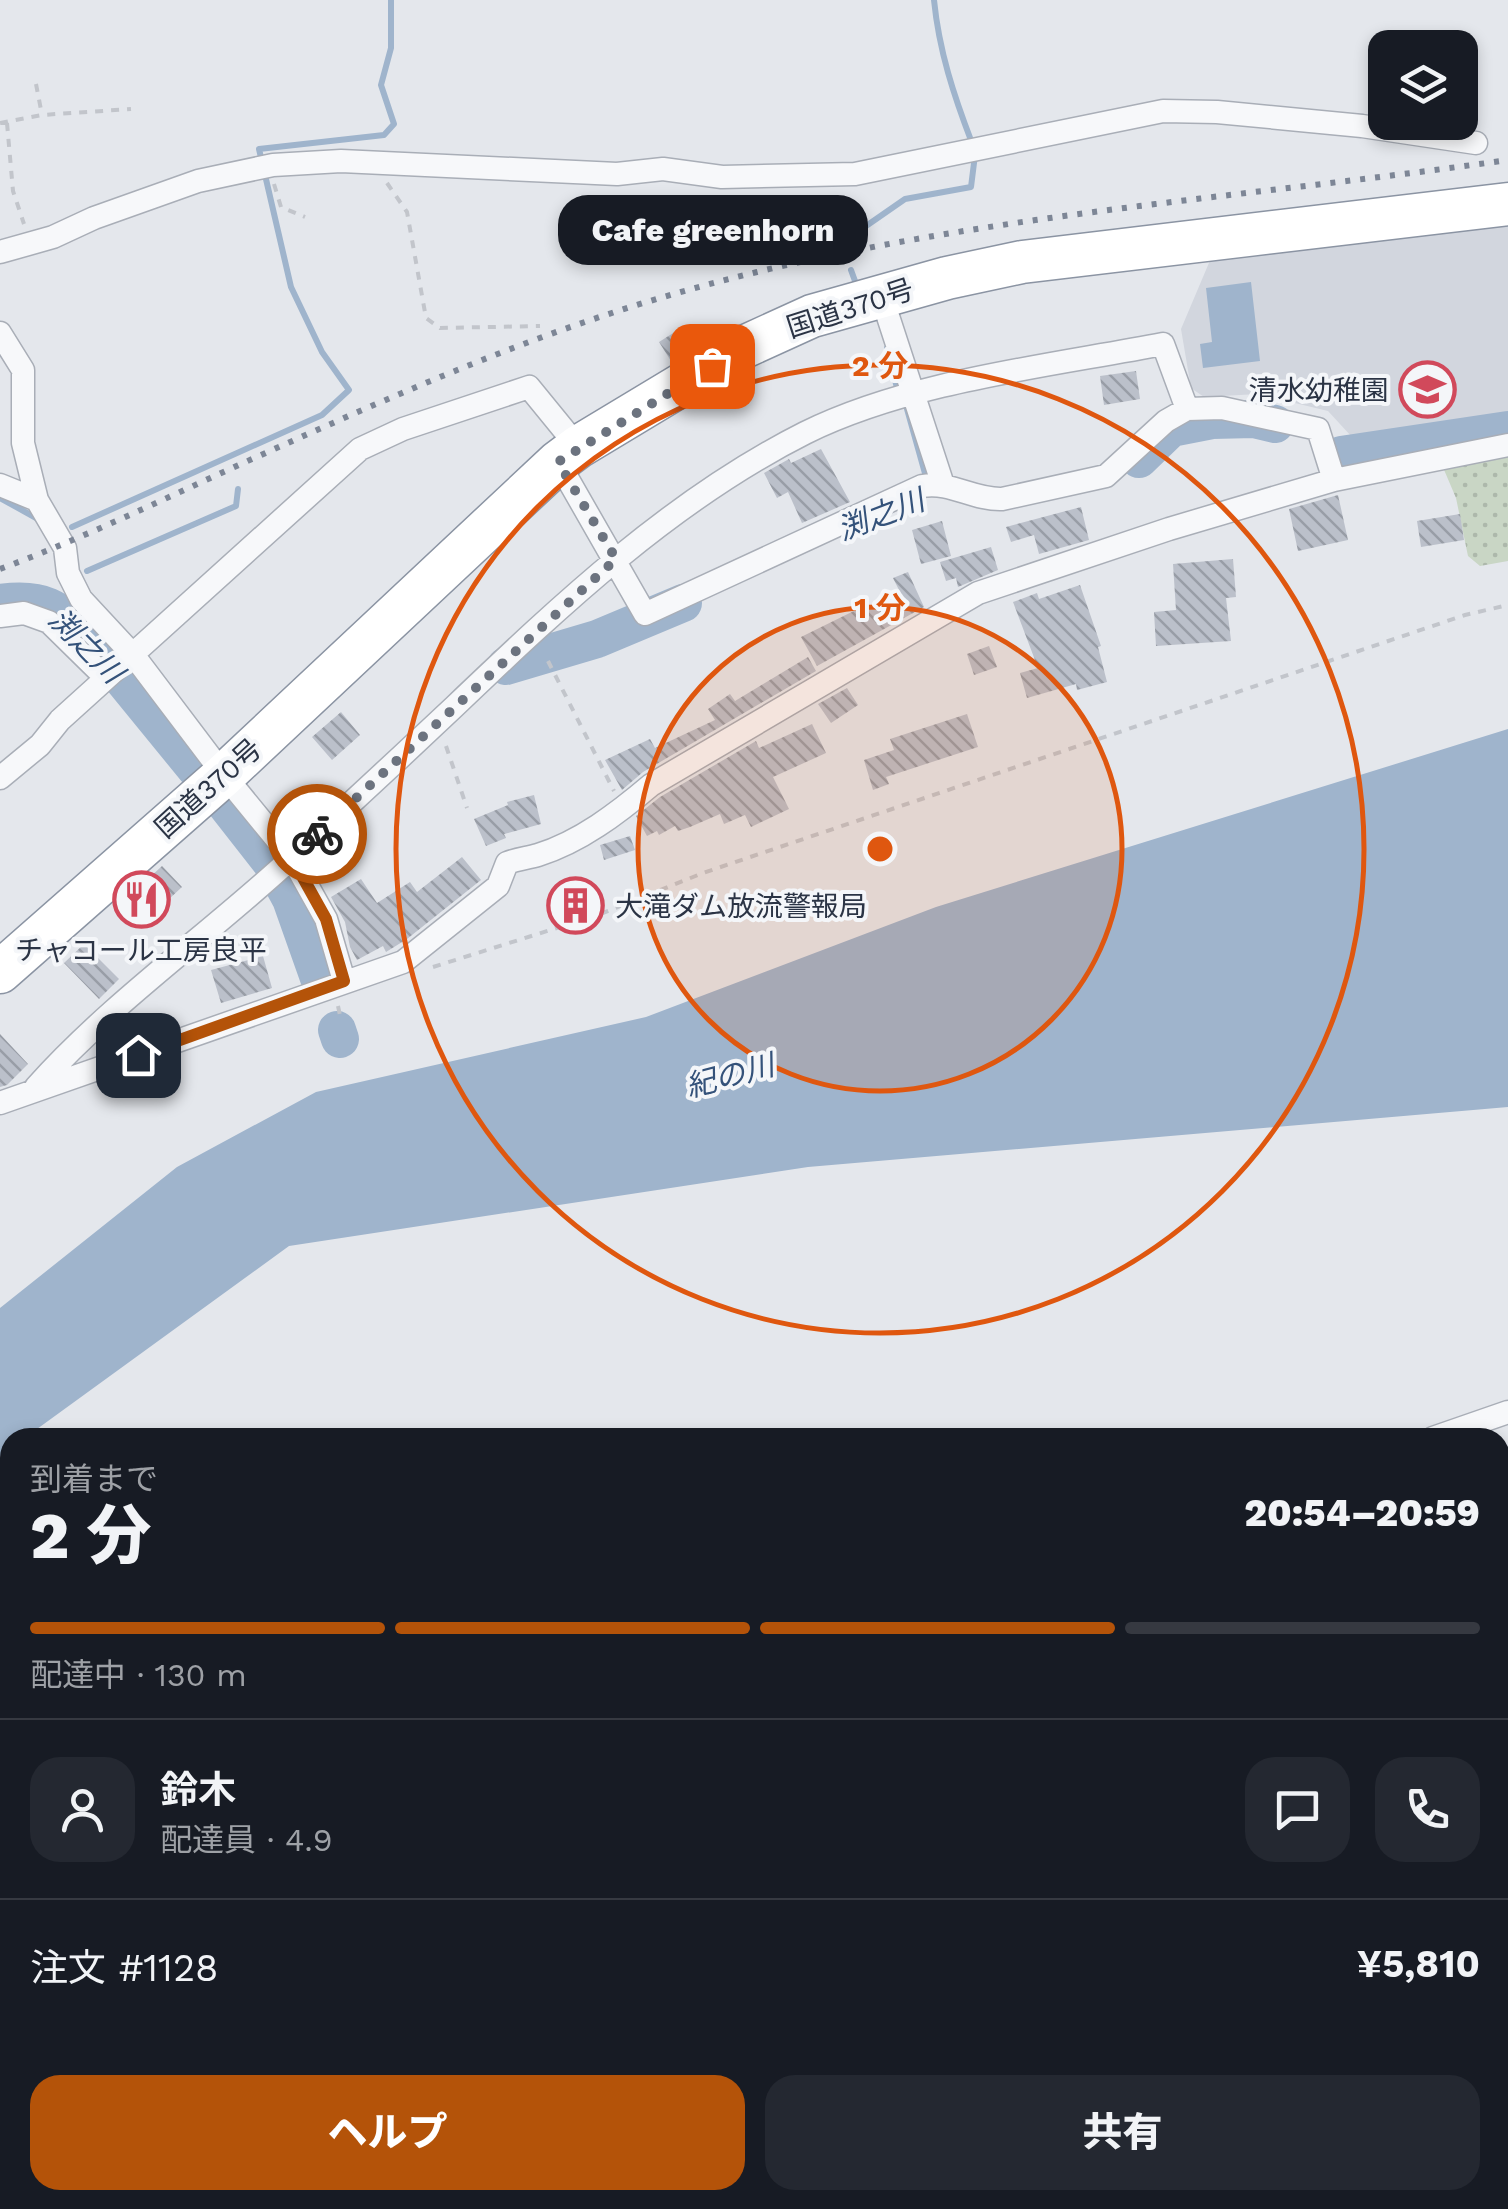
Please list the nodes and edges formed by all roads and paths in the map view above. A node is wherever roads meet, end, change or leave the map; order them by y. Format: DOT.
graph roads {
  1 [pos="36,84"];
  2 [pos="131,109"];
  3 [pos="42,115"];
  4 [pos="0,123"];
  5 [pos="8,123"];
  6 [pos="1476,143"];
  7 [pos="377,162"];
  8 [pos="272,175"];
  9 [pos="1508,204"];
  10 [pos="305,217"];
  11 [pos="11,250"];
  12 [pos="882,296"];
  13 [pos="540,326"];
  14 [pos="0,334"];
  15 [pos="912,394"];
  16 [pos="1186,409"];
  17 [pos="1508,446"];
  18 [pos="568,455"];
  19 [pos="1334,480"];
  20 [pos="942,482"];
  21 [pos="0,485"];
  22 [pos="38,500"];
  23 [pos="616,559"];
  24 [pos="1508,605"];
  25 [pos="0,616"];
  26 [pos="548,661"];
  27 [pos="118,668"];
  28 [pos="438,722"];
  29 [pos="40,745"];
  30 [pos="0,757"];
  31 [pos="224,775"];
  32 [pos="0,778"];
  33 [pos="466,808"];
  34 [pos="623,808"];
  35 [pos="281,868"];
  36 [pos="0,972"];
  37 [pos="420,972"];
  38 [pos="344,981"];
  39 [pos="338,1006"];
  40 [pos="341,1020"];
  41 [pos="33,1091"];
  42 [pos="0,1103"];
  43 [pos="1508,1412"];
  44 [pos="1469,1428"];
  1 -- 3 [label="path"];
  2 -- 3 [label="path"];
  3 -- 5 [label="path"];
  4 -- 5 [label="path"];
  5 -- 11 [label="path"];
  6 -- 7 [label="street"];
  7 -- 11 [label="street"];
  7 -- 13 [label="path"];
  8 -- 10 [label="path"];
  9 -- 12 [label="highway, 国道370号"];
  12 -- 15 [label="street"];
  12 -- 18 [label="highway, 国道370号"];
  14 -- 22 [label="street"];
  15 -- 16 [label="street"];
  15 -- 20 [label="street"];
  15 -- 23 [label="street"];
  16 -- 19 [label="street"];
  16 -- 20 [label="street"];
  17 -- 19 [label="street"];
  18 -- 23 [label="street"];
  18 -- 27 [label="street"];
  18 -- 31 [label="highway, 国道370号"];
  19 -- 34 [label="street"];
  20 -- 23 [label="street"];
  21 -- 22 [label="street"];
  22 -- 27 [label="street"];
  23 -- 28 [label="street"];
  24 -- 37 [label="path"];
  25 -- 27 [label="street"];
  26 -- 34 [label="path"];
  27 -- 29 [label="street"];
  27 -- 31 [label="street"];
  28 -- 33 [label="path"];
  28 -- 35 [label="street"];
  29 -- 30 [label="street"];
  29 -- 32 [label="street"];
  31 -- 35 [label="street"];
  31 -- 36 [label="highway, 国道370号"];
  34 -- 38 [label="street"];
  35 -- 38 [label="street"];
  35 -- 41 [label="street"];
  38 -- 41 [label="street"];
  39 -- 40 [label="path"];
  41 -- 42 [label="street"];
  43 -- 44 [label="street"];
}
